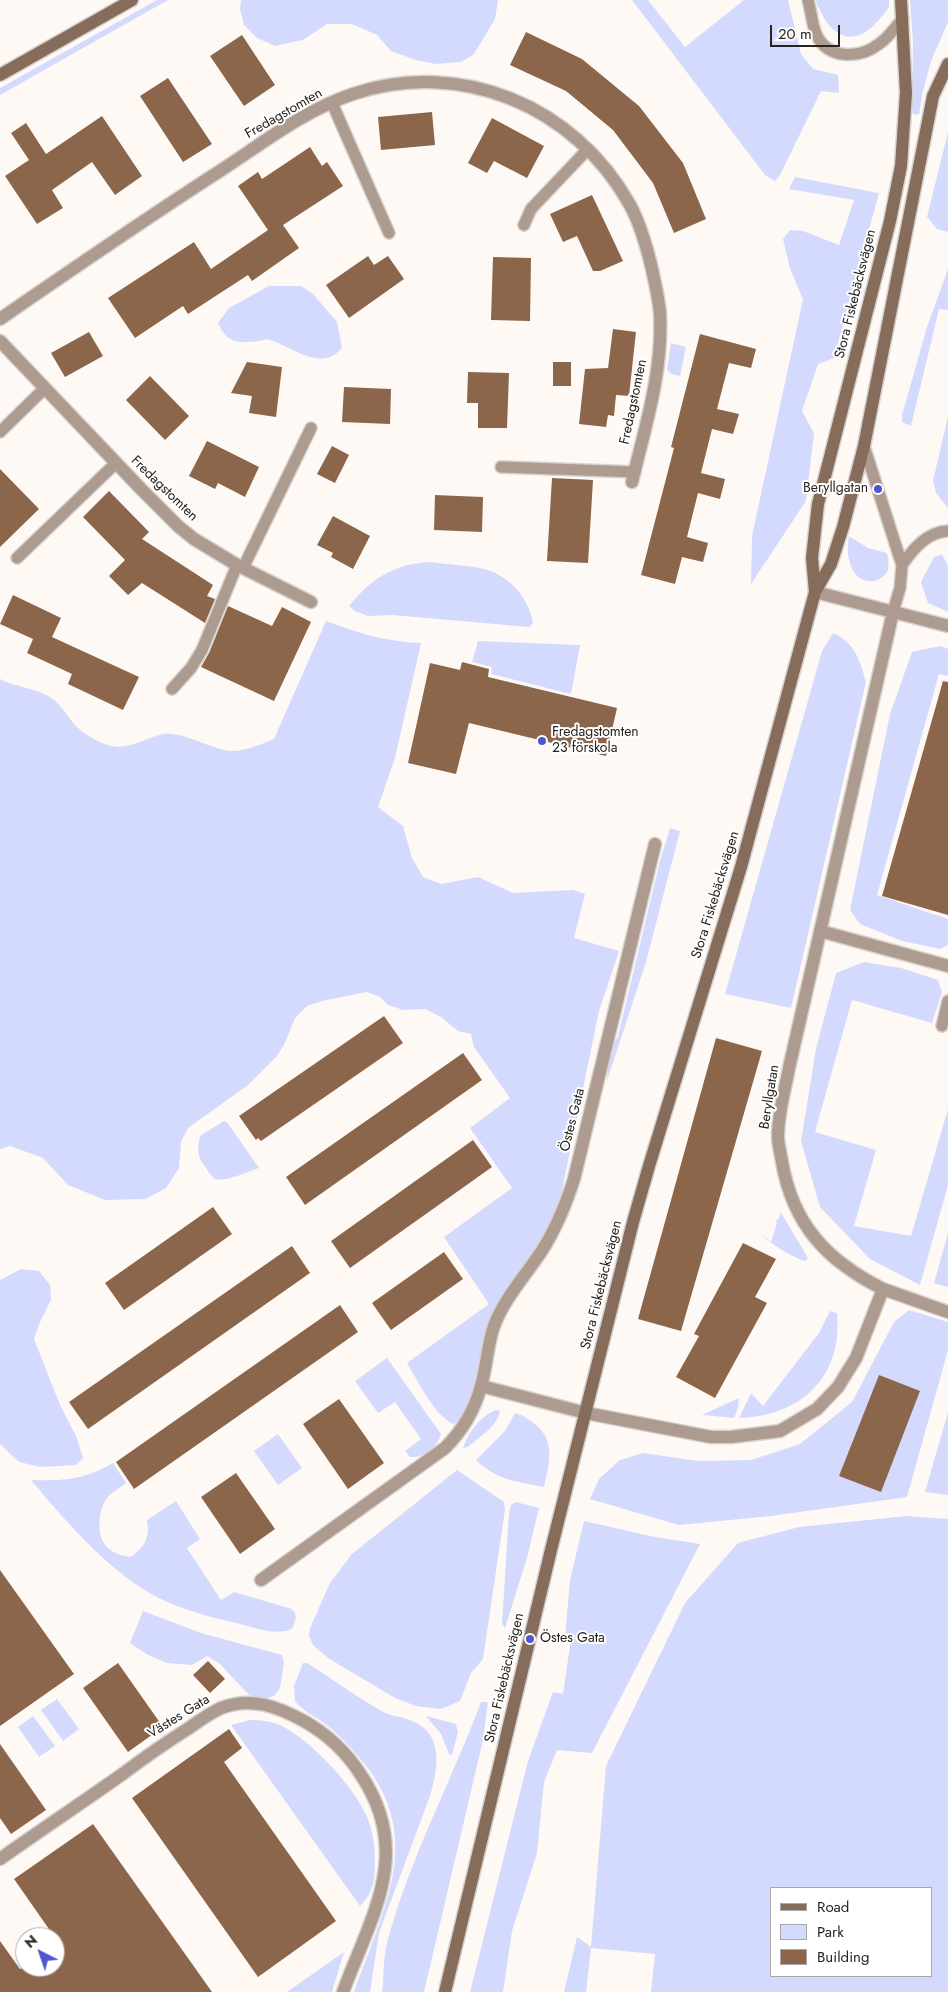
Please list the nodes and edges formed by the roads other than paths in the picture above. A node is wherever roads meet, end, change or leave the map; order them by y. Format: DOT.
graph roads {
  1 [pos="132,0"];
  2 [pos="808,0"];
  3 [pos="901,0"];
  4 [pos="903,18"];
  5 [pos="948,64"];
  6 [pos="0,75"];
  7 [pos="332,103"];
  8 [pos="588,149"];
  9 [pos="524,225"];
  10 [pos="389,233"];
  11 [pos="0,319"];
  12 [pos="0,341"];
  13 [pos="45,388"];
  14 [pos="311,428"];
  15 [pos="0,432"];
  16 [pos="864,446"];
  17 [pos="116,463"];
  18 [pos="501,467"];
  19 [pos="633,477"];
  20 [pos="948,531"];
  21 [pos="17,558"];
  22 [pos="902,565"];
  23 [pos="240,566"];
  24 [pos="815,592"];
  25 [pos="311,602"];
  26 [pos="893,612"];
  27 [pos="948,626"];
  28 [pos="172,689"];
  29 [pos="655,844"];
  30 [pos="820,931"];
  31 [pos="948,966"];
  32 [pos="948,1001"];
  33 [pos="942,1026"];
  34 [pos="883,1289"];
  35 [pos="948,1312"];
  36 [pos="481,1386"];
  37 [pos="586,1413"];
  38 [pos="261,1580"];
  39 [pos="0,1860"];
  40 [pos="343,1992"];
  41 [pos="445,1992"];
  1 -- 6 [label="street"];
  2 -- 4 [label="lane"];
  3 -- 4 [label="street, Stora Fiskebäcksvägen"];
  4 -- 24 [label="street, Stora Fiskebäcksvägen"];
  5 -- 16 [label="street, Stora Fiskebäcksvägen"];
  7 -- 8 [label="street, Fredagstomten"];
  7 -- 10 [label="lane"];
  7 -- 11 [label="street, Fredagstomten"];
  8 -- 9 [label="lane"];
  8 -- 19 [label="street, Fredagstomten"];
  12 -- 13 [label="street, Fredagstomten"];
  13 -- 15 [label="lane"];
  13 -- 17 [label="street, Fredagstomten"];
  14 -- 23 [label="lane"];
  16 -- 22 [label="lane"];
  16 -- 24 [label="street, Stora Fiskebäcksvägen"];
  17 -- 21 [label="lane"];
  17 -- 23 [label="street, Fredagstomten"];
  18 -- 19 [label="lane"];
  20 -- 22 [label="lane"];
  22 -- 26 [label="lane"];
  23 -- 25 [label="street, Fredagstomten"];
  23 -- 28 [label="lane"];
  24 -- 26 [label="street"];
  24 -- 37 [label="street, Stora Fiskebäcksvägen"];
  26 -- 27 [label="street"];
  26 -- 30 [label="street, Beryllgatan"];
  29 -- 36 [label="street, Östes Gata"];
  30 -- 31 [label="street"];
  30 -- 34 [label="street, Beryllgatan"];
  32 -- 33 [label="lane"];
  34 -- 35 [label="street, Beryllgatan"];
  34 -- 37 [label="street"];
  36 -- 37 [label="street"];
  36 -- 38 [label="street, Östes Gata"];
  37 -- 41 [label="street, Stora Fiskebäcksvägen"];
  39 -- 40 [label="street, Västes Gata"];
}
